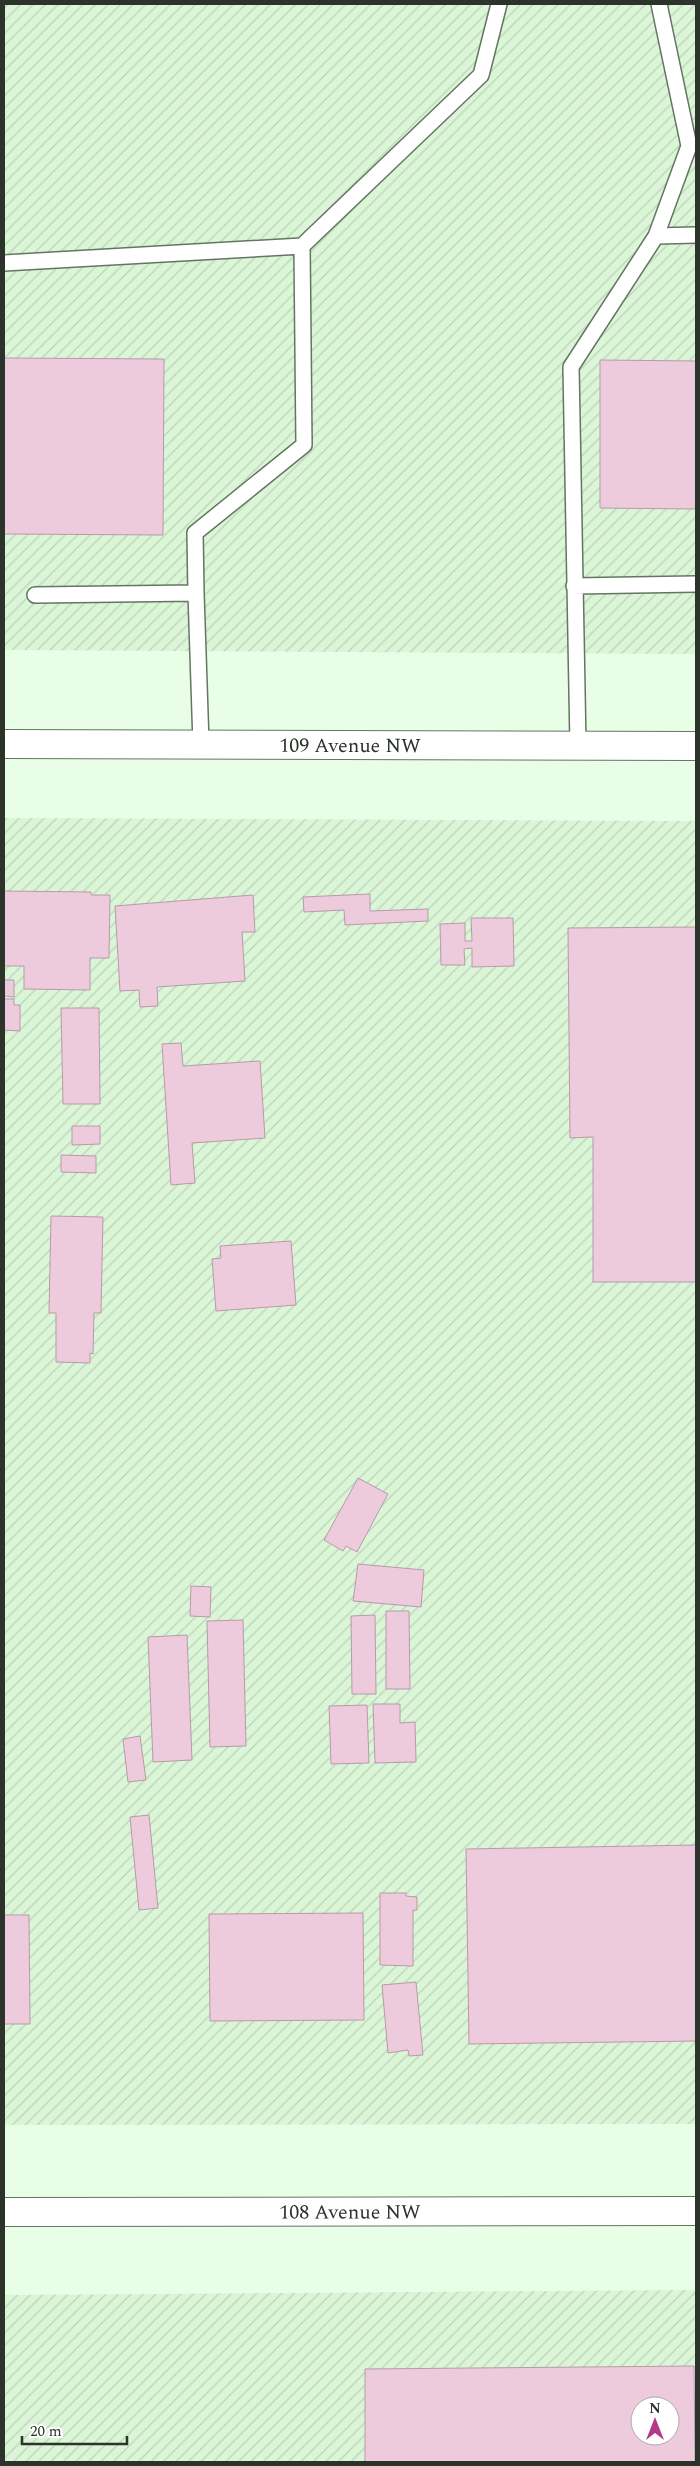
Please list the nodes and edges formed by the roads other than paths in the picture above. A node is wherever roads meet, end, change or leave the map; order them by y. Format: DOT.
graph roads {
  1 [pos="500,4"];
  2 [pos="659,4"];
  3 [pos="696,234"];
  4 [pos="656,236"];
  5 [pos="302,246"];
  6 [pos="4,263"];
  7 [pos="696,584"];
  8 [pos="574,586"];
  9 [pos="196,593"];
  10 [pos="35,595"];
  11 [pos="4,744"];
  12 [pos="201,744"];
  13 [pos="578,746"];
  14 [pos="696,746"];
  15 [pos="696,2211"];
  16 [pos="4,2212"];
  1 -- 5 [label="lane"];
  2 -- 4 [label="lane"];
  3 -- 4 [label="lane"];
  4 -- 8 [label="lane"];
  5 -- 6 [label="lane"];
  5 -- 9 [label="lane"];
  7 -- 8 [label="lane"];
  8 -- 13 [label="lane"];
  9 -- 10 [label="lane"];
  9 -- 12 [label="lane"];
  11 -- 12 [label="street, 109 Avenue NW"];
  12 -- 13 [label="street, 109 Avenue NW"];
  13 -- 14 [label="street, 109 Avenue NW"];
  15 -- 16 [label="street, 108 Avenue NW"];
}
